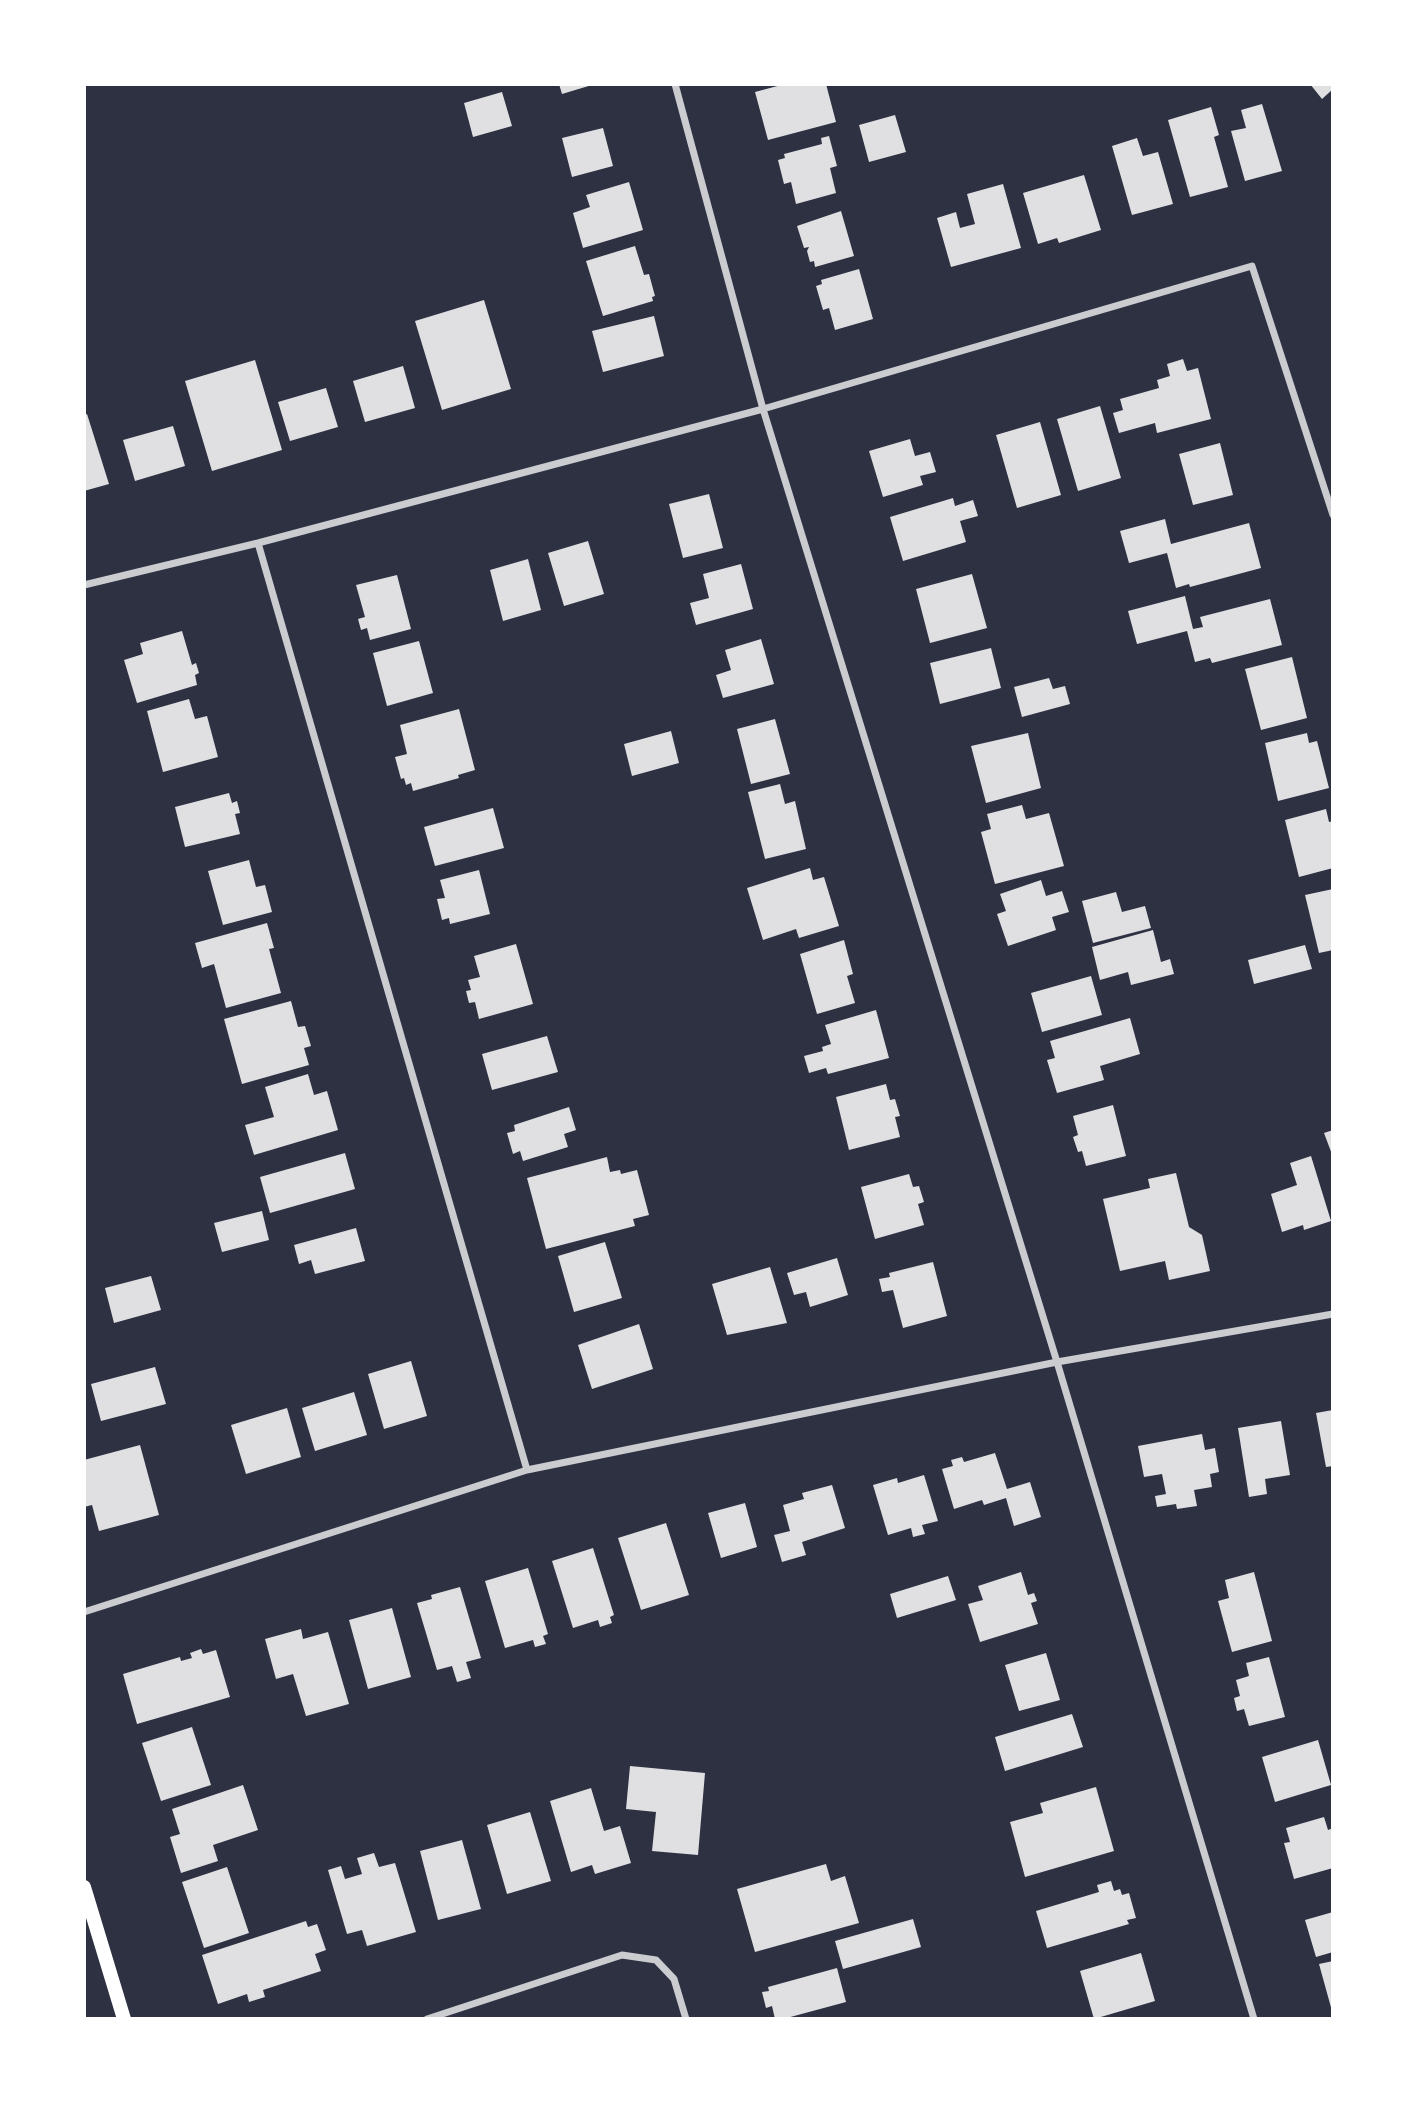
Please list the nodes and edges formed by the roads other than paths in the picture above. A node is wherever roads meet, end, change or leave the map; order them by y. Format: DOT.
graph roads {
  1 [pos="675,84"];
  2 [pos="763,409"];
  3 [pos="1333,515"];
  4 [pos="258,543"];
  5 [pos="84,585"];
  6 [pos="1333,1314"];
  7 [pos="1057,1362"];
  8 [pos="527,1470"];
  9 [pos="84,1612"];
  10 [pos="84,1887"];
  11 [pos="124,2019"];
  12 [pos="427,2019"];
  13 [pos="686,2019"];
  14 [pos="1254,2019"];
  1 -- 2 [label="street"];
  2 -- 3 [label="street"];
  2 -- 4 [label="street"];
  2 -- 7 [label="street"];
  4 -- 5 [label="street"];
  4 -- 8 [label="street"];
  6 -- 7 [label="street"];
  7 -- 8 [label="street"];
  7 -- 14 [label="street"];
  8 -- 9 [label="street"];
  10 -- 11 [label="main road"];
  12 -- 13 [label="street"];
}
